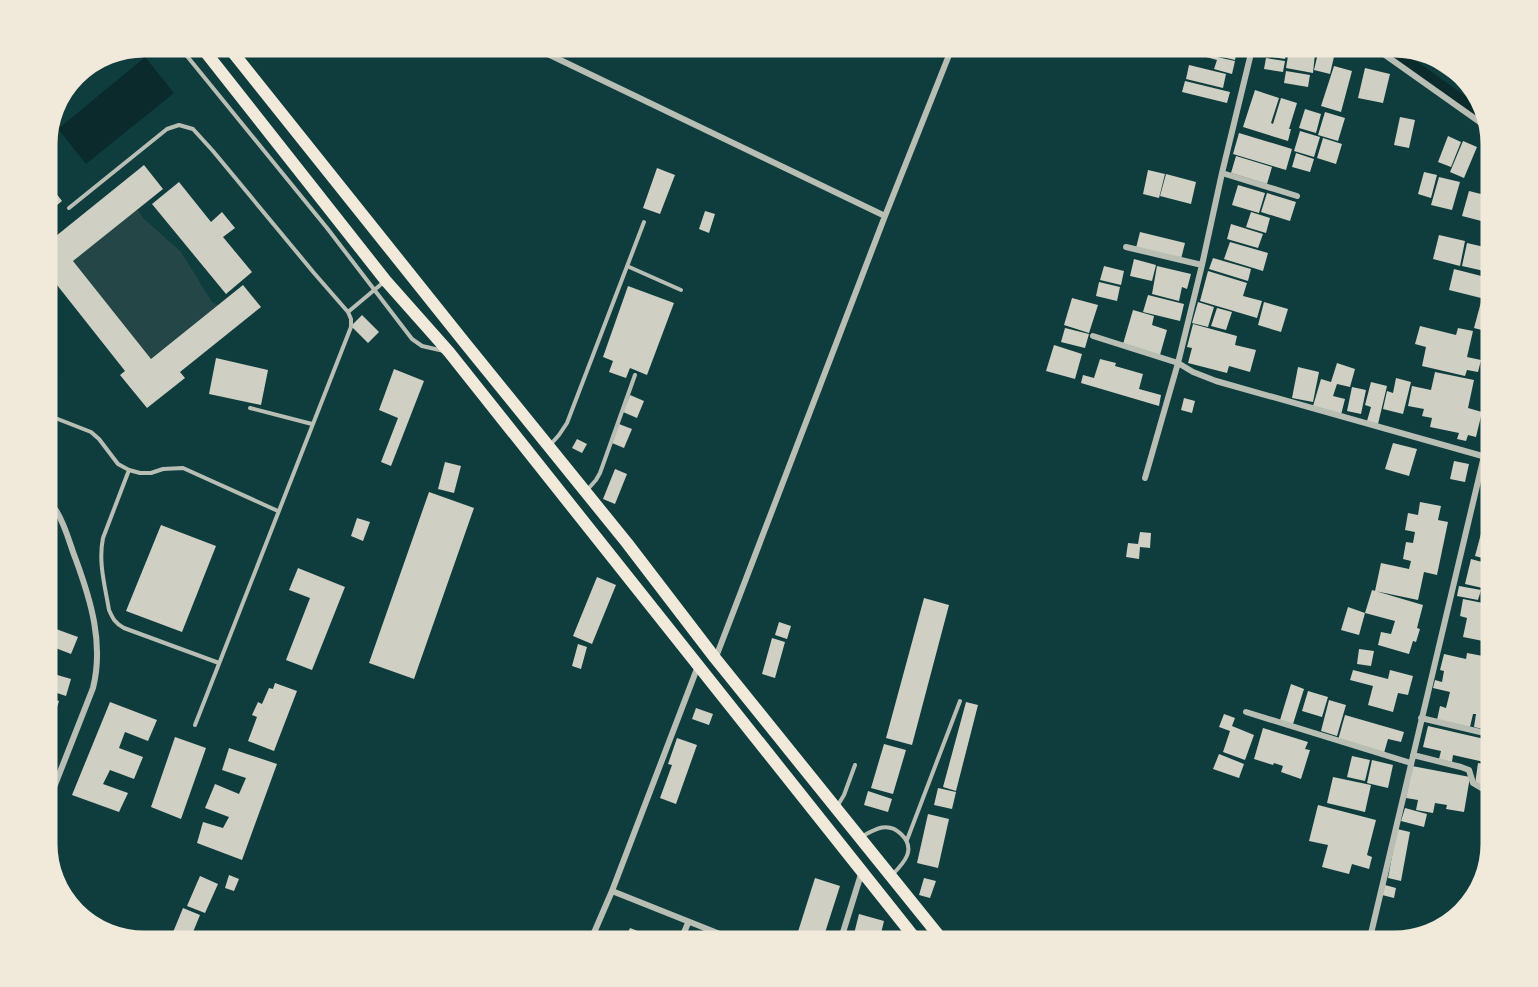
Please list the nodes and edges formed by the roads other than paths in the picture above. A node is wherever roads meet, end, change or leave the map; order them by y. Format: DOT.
graph roads {
  1 [pos="186,55"];
  2 [pos="209,55"];
  3 [pos="235,55"];
  4 [pos="550,55"];
  5 [pos="949,55"];
  6 [pos="1251,55"];
  7 [pos="1385,55"];
  8 [pos="1480,122"];
  9 [pos="314,155"];
  10 [pos="297,167"];
  11 [pos="1222,173"];
  12 [pos="1297,196"];
  13 [pos="69,208"];
  14 [pos="885,216"];
  15 [pos="644,222"];
  16 [pos="1126,247"];
  17 [pos="1202,265"];
  18 [pos="627,266"];
  19 [pos="386,281"];
  20 [pos="374,289"];
  21 [pos="681,290"];
  22 [pos="348,312"];
  23 [pos="1093,336"];
  24 [pos="449,352"];
  25 [pos="1178,363"];
  26 [pos="635,375"];
  27 [pos="250,408"];
  28 [pos="56,418"];
  29 [pos="312,424"];
  30 [pos="548,446"];
  31 [pos="1482,456"];
  32 [pos="1482,465"];
  33 [pos="129,470"];
  34 [pos="1145,478"];
  35 [pos="585,491"];
  36 [pos="56,511"];
  37 [pos="278,511"];
  38 [pos="715,658"];
  39 [pos="219,663"];
  40 [pos="699,665"];
  41 [pos="960,701"];
  42 [pos="1246,712"];
  43 [pos="1422,718"];
  44 [pos="195,725"];
  45 [pos="1482,732"];
  46 [pos="1413,755"];
  47 [pos="1411,763"];
  48 [pos="855,765"];
  49 [pos="56,782"];
  50 [pos="1482,788"];
  51 [pos="836,808"];
  52 [pos="860,838"];
  53 [pos="907,840"];
  54 [pos="862,871"];
  55 [pos="892,876"];
  56 [pos="612,891"];
  57 [pos="688,923"];
  58 [pos="594,932"];
  59 [pos="684,932"];
  60 [pos="713,932"];
  61 [pos="843,932"];
  62 [pos="910,932"];
  63 [pos="936,932"];
  64 [pos="1371,932"];
  1 -- 20 [label="lane"];
  2 -- 10 [label="main road"];
  3 -- 9 [label="main road"];
  4 -- 14 [label="street"];
  5 -- 14 [label="street"];
  6 -- 11 [label="street"];
  7 -- 8 [label="street"];
  9 -- 10 [label="main road"];
  9 -- 30 [label="main road"];
  10 -- 19 [label="main road"];
  11 -- 12 [label="street"];
  11 -- 17 [label="street"];
  13 -- 22 [label="lane"];
  14 -- 38 [label="street"];
  15 -- 18 [label="lane"];
  16 -- 17 [label="street"];
  17 -- 25 [label="street"];
  18 -- 21 [label="lane"];
  18 -- 30 [label="lane"];
  19 -- 20 [label="lane"];
  19 -- 24 [label="main road"];
  20 -- 22 [label="lane"];
  20 -- 24 [label="lane"];
  22 -- 29 [label="lane"];
  23 -- 25 [label="street"];
  24 -- 40 [label="main road"];
  25 -- 31 [label="street"];
  25 -- 34 [label="street"];
  26 -- 35 [label="lane"];
  27 -- 29 [label="lane"];
  28 -- 33 [label="lane"];
  29 -- 37 [label="lane"];
  30 -- 35 [label="main road"];
  32 -- 43 [label="street"];
  33 -- 37 [label="lane"];
  33 -- 39 [label="lane"];
  35 -- 38 [label="main road"];
  36 -- 49 [label="street"];
  37 -- 39 [label="lane"];
  38 -- 51 [label="main road"];
  39 -- 44 [label="lane"];
  40 -- 54 [label="main road"];
  40 -- 56 [label="street"];
  41 -- 53 [label="lane"];
  42 -- 47 [label="street"];
  43 -- 45 [label="street"];
  43 -- 46 [label="street"];
  46 -- 47 [label="street"];
  46 -- 50 [label="street"];
  47 -- 64 [label="street"];
  48 -- 51 [label="lane"];
  51 -- 52 [label="main road"];
  52 -- 53 [label="lane"];
  52 -- 55 [label="main road"];
  53 -- 55 [label="lane"];
  54 -- 61 [label="street"];
  54 -- 62 [label="main road"];
  55 -- 63 [label="main road"];
  56 -- 57 [label="street"];
  56 -- 58 [label="street"];
  57 -- 59 [label="street"];
  57 -- 60 [label="street"];
}
